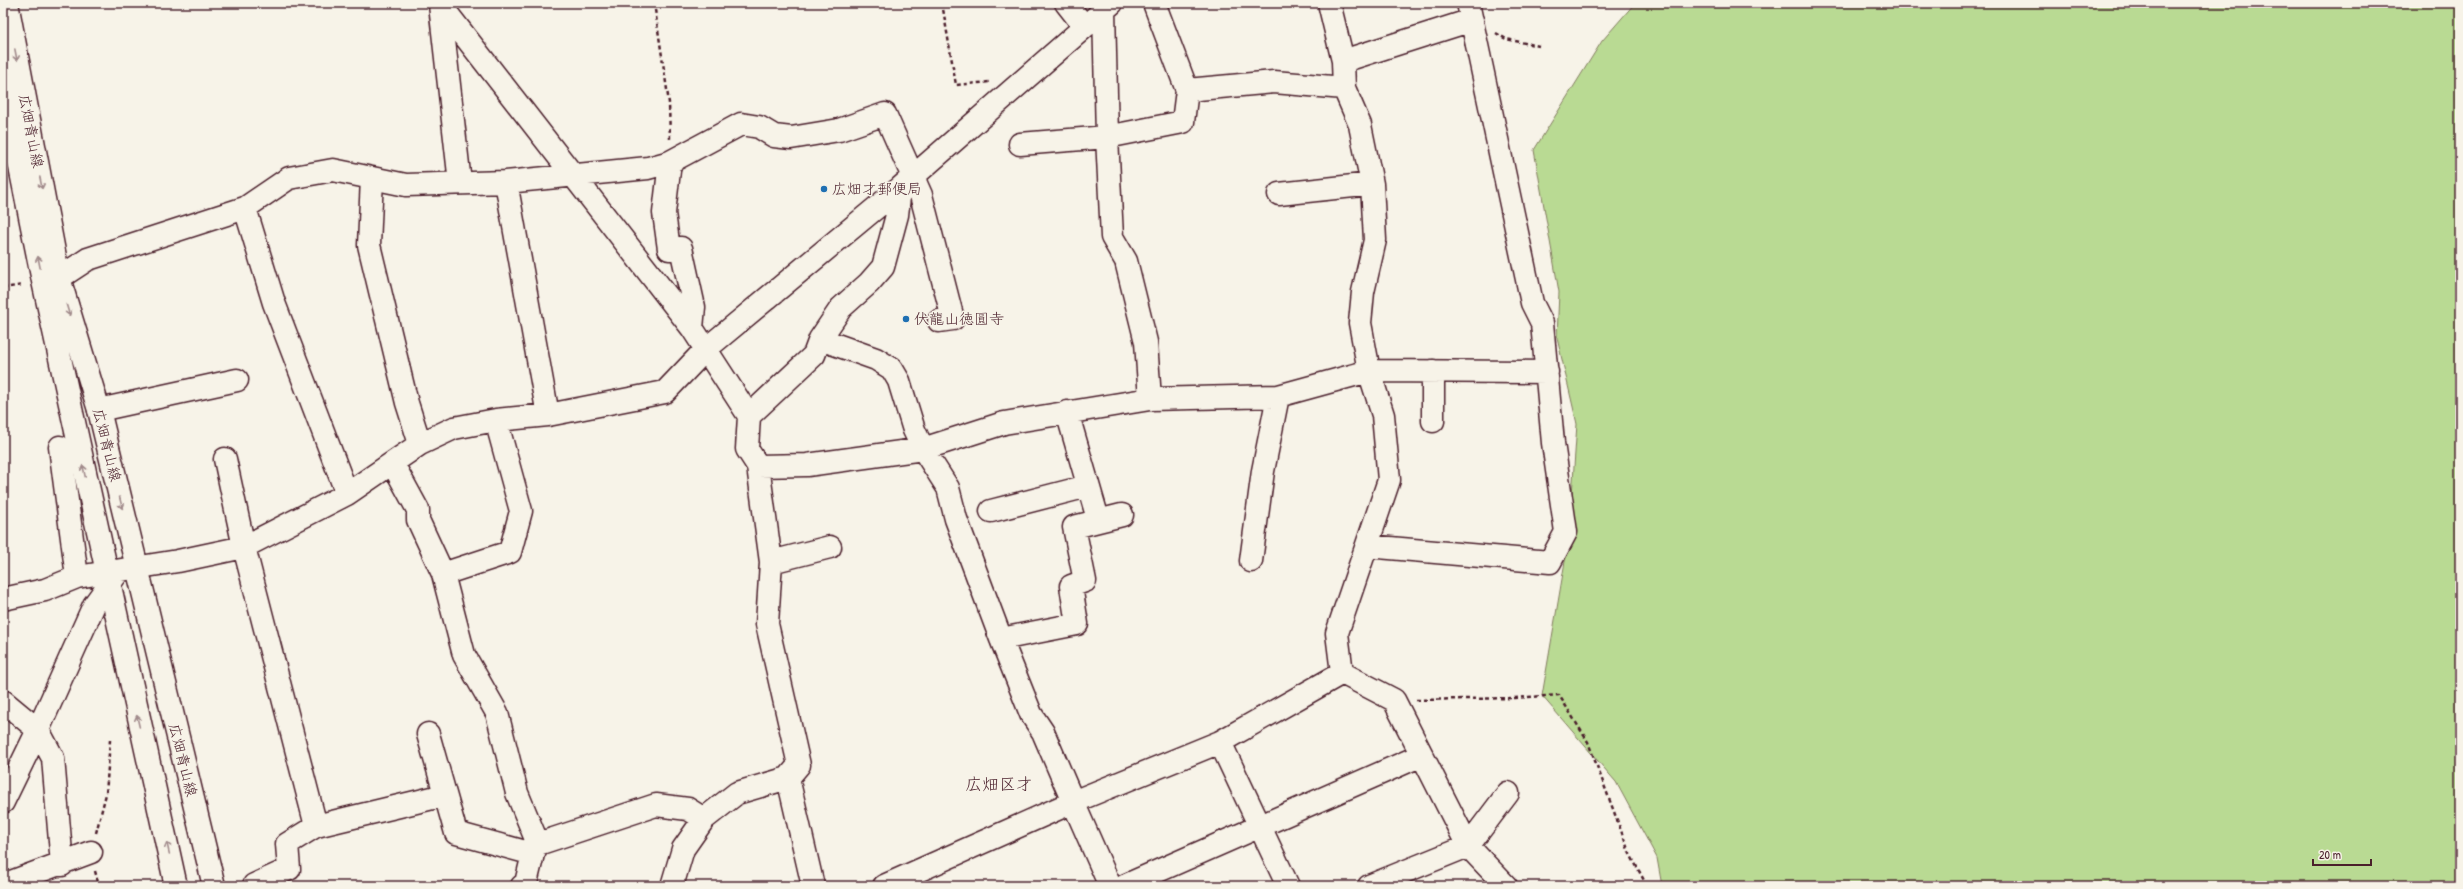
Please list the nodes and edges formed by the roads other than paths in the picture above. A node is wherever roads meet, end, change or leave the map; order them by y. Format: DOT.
graph roads {
  1 [pos="7,3"];
  2 [pos="1066,3"];
  3 [pos="1154,3"];
  4 [pos="1329,3"];
  5 [pos="439,4"];
  6 [pos="1108,7"];
  7 [pos="1476,17"];
  8 [pos="1084,26"];
  9 [pos="1343,61"];
  10 [pos="3,83"];
  11 [pos="1344,88"];
  12 [pos="1187,90"];
  13 [pos="1107,137"];
  14 [pos="1020,144"];
  15 [pos="670,162"];
  16 [pos="571,175"];
  17 [pos="372,178"];
  18 [pos="506,182"];
  19 [pos="906,182"];
  20 [pos="460,183"];
  21 [pos="1372,184"];
  22 [pos="1279,194"];
  23 [pos="246,208"];
  24 [pos="59,278"];
  25 [pos="939,321"];
  26 [pos="692,328"];
  27 [pos="820,339"];
  28 [pos="706,349"];
  29 [pos="1369,371"];
  30 [pos="1434,371"];
  31 [pos="1547,372"];
  32 [pos="238,380"];
  33 [pos="1278,396"];
  34 [pos="1150,399"];
  35 [pos="99,410"];
  36 [pos="1067,412"];
  37 [pos="548,415"];
  38 [pos="749,416"];
  39 [pos="496,420"];
  40 [pos="1433,421"];
  41 [pos="420,444"];
  42 [pos="60,447"];
  43 [pos="923,449"];
  44 [pos="225,459"];
  45 [pos="393,464"];
  46 [pos="758,466"];
  47 [pos="1088,486"];
  48 [pos="347,494"];
  49 [pos="991,511"];
  50 [pos="1122,515"];
  51 [pos="1098,519"];
  52 [pos="1367,546"];
  53 [pos="244,547"];
  54 [pos="830,547"];
  55 [pos="1251,561"];
  56 [pos="771,562"];
  57 [pos="128,570"];
  58 [pos="442,574"];
  59 [pos="77,577"];
  60 [pos="3,599"];
  61 [pos="1001,639"];
  62 [pos="1342,673"];
  63 [pos="3,701"];
  64 [pos="38,730"];
  65 [pos="428,734"];
  66 [pos="1220,742"];
  67 [pos="1422,755"];
  68 [pos="788,778"];
  69 [pos="1508,793"];
  70 [pos="445,795"];
  71 [pos="3,800"];
  72 [pos="1073,802"];
  73 [pos="704,819"];
  74 [pos="316,826"];
  75 [pos="1260,826"];
  76 [pos="1468,846"];
  77 [pos="536,849"];
  78 [pos="90,852"];
  79 [pos="62,864"];
  80 [pos="3,885"];
  81 [pos="254,885"];
  82 [pos="525,885"];
  83 [pos="176,886"];
  84 [pos="214,886"];
  85 [pos="672,886"];
  86 [pos="814,886"];
  87 [pos="884,886"];
  88 [pos="1110,886"];
  89 [pos="1124,886"];
  90 [pos="1288,886"];
  91 [pos="1369,886"];
  92 [pos="1506,886"];
  1 -- 24 [label="street, 広畑青山線, one-way"];
  2 -- 8 [label="street"];
  3 -- 12 [label="street"];
  4 -- 9 [label="street"];
  5 -- 16 [label="street"];
  5 -- 20 [label="street"];
  6 -- 8 [label="street"];
  6 -- 13 [label="street"];
  7 -- 9 [label="street"];
  7 -- 31 [label="street"];
  8 -- 19 [label="street"];
  9 -- 11 [label="street"];
  83 -- 10 [label="street, 広畑青山線, one-way"];
  11 -- 12 [label="street"];
  11 -- 21 [label="street"];
  12 -- 13 [label="street"];
  13 -- 14 [label="street"];
  13 -- 34 [label="street"];
  15 -- 16 [label="street"];
  15 -- 19 [label="street"];
  15 -- 26 [label="street"];
  16 -- 18 [label="street"];
  16 -- 26 [label="street"];
  17 -- 20 [label="street"];
  17 -- 23 [label="street"];
  17 -- 41 [label="street"];
  18 -- 20 [label="street"];
  18 -- 37 [label="street"];
  19 -- 25 [label="street"];
  19 -- 27 [label="street"];
  19 -- 28 [label="street"];
  21 -- 22 [label="street"];
  21 -- 29 [label="street"];
  23 -- 24 [label="street"];
  23 -- 48 [label="street"];
  24 -- 35 [label="street, 広畑青山線, one-way"];
  26 -- 28 [label="street"];
  27 -- 38 [label="street"];
  27 -- 43 [label="street"];
  28 -- 37 [label="street"];
  28 -- 38 [label="street"];
  29 -- 30 [label="street"];
  29 -- 33 [label="street"];
  29 -- 52 [label="street"];
  30 -- 31 [label="street"];
  30 -- 40 [label="street"];
  31 -- 52 [label="street"];
  32 -- 35 [label="street"];
  33 -- 34 [label="street"];
  33 -- 55 [label="street"];
  34 -- 36 [label="street"];
  35 -- 57 [label="street, 広畑青山線, one-way"];
  36 -- 43 [label="street"];
  36 -- 47 [label="street"];
  37 -- 39 [label="street"];
  38 -- 46 [label="street"];
  39 -- 41 [label="street"];
  39 -- 58 [label="street"];
  41 -- 45 [label="street"];
  42 -- 59 [label="street"];
  43 -- 46 [label="street"];
  43 -- 61 [label="street"];
  44 -- 53 [label="street"];
  45 -- 48 [label="street"];
  45 -- 58 [label="street"];
  46 -- 56 [label="street"];
  47 -- 49 [label="street"];
  47 -- 51 [label="street"];
  48 -- 53 [label="street"];
  50 -- 51 [label="street"];
  51 -- 61 [label="street"];
  52 -- 62 [label="street"];
  53 -- 57 [label="street"];
  53 -- 74 [label="street"];
  54 -- 56 [label="street"];
  56 -- 68 [label="street"];
  57 -- 59 [label="street"];
  57 -- 64 [label="street"];
  57 -- 84 [label="street, 広畑青山線"];
  58 -- 77 [label="street"];
  59 -- 60 [label="street"];
  61 -- 72 [label="street"];
  62 -- 66 [label="street"];
  62 -- 67 [label="street"];
  63 -- 64 [label="street"];
  64 -- 71 [label="street"];
  64 -- 79 [label="street"];
  65 -- 70 [label="street"];
  66 -- 72 [label="street"];
  66 -- 75 [label="street"];
  67 -- 75 [label="street"];
  67 -- 76 [label="street"];
  68 -- 73 [label="street"];
  68 -- 86 [label="street"];
  69 -- 76 [label="street"];
  70 -- 74 [label="street"];
  70 -- 77 [label="street"];
  72 -- 87 [label="street"];
  72 -- 88 [label="street"];
  73 -- 77 [label="street"];
  73 -- 85 [label="street"];
  74 -- 81 [label="street"];
  75 -- 89 [label="street"];
  75 -- 90 [label="street"];
  76 -- 91 [label="street"];
  76 -- 92 [label="street"];
  77 -- 82 [label="street"];
  78 -- 79 [label="street"];
  79 -- 80 [label="street"];
}
